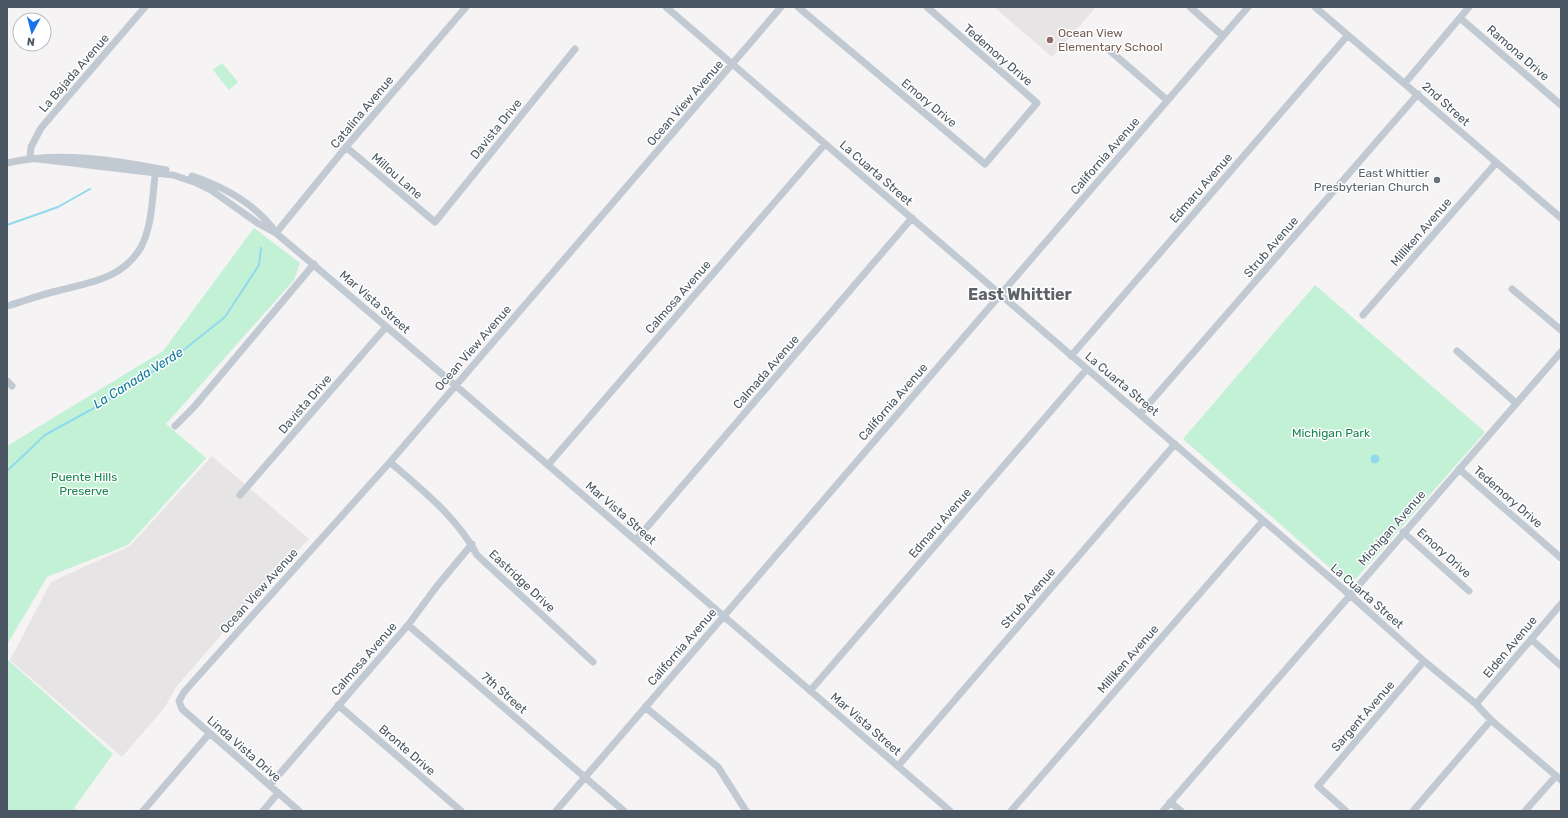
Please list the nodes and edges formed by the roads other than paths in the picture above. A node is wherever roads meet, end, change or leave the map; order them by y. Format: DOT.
graph roads {
  1 [pos="145,7"];
  2 [pos="466,7"];
  3 [pos="666,7"];
  4 [pos="781,7"];
  5 [pos="798,7"];
  6 [pos="927,7"];
  7 [pos="1190,7"];
  8 [pos="1248,7"];
  9 [pos="1315,7"];
  10 [pos="1469,7"];
  11 [pos="1460,18"];
  12 [pos="1348,35"];
  13 [pos="1223,36"];
  14 [pos="575,49"];
  15 [pos="1108,49"];
  16 [pos="733,65"];
  17 [pos="1405,83"];
  18 [pos="1418,94"];
  19 [pos="1168,100"];
  20 [pos="1037,103"];
  21 [pos="1561,105"];
  22 [pos="825,144"];
  23 [pos="346,147"];
  24 [pos="30,158"];
  25 [pos="7,163"];
  26 [pos="1496,163"];
  27 [pos="156,170"];
  28 [pos="912,218"];
  29 [pos="1561,218"];
  30 [pos="434,222"];
  31 [pos="276,233"];
  32 [pos="314,264"];
  33 [pos="1512,289"];
  34 [pos="1000,294"];
  35 [pos="7,306"];
  36 [pos="1363,315"];
  37 [pos="386,327"];
  38 [pos="1561,330"];
  39 [pos="1457,351"];
  40 [pos="1561,352"];
  41 [pos="1071,356"];
  42 [pos="1558,361"];
  43 [pos="1087,369"];
  44 [pos="455,385"];
  45 [pos="1516,403"];
  46 [pos="1140,414"];
  47 [pos="175,426"];
  48 [pos="1175,444"];
  49 [pos="390,462"];
  50 [pos="548,465"];
  51 [pos="1459,469"];
  52 [pos="240,495"];
  53 [pos="1262,522"];
  54 [pos="1403,532"];
  55 [pos="636,540"];
  56 [pos="472,544"];
  57 [pos="1561,558"];
  58 [pos="1469,591"];
  59 [pos="1350,595"];
  60 [pos="1561,604"];
  61 [pos="724,616"];
  62 [pos="408,625"];
  63 [pos="1531,639"];
  64 [pos="1424,661"];
  65 [pos="593,662"];
  66 [pos="1561,666"];
  67 [pos="810,691"];
  68 [pos="179,701"];
  69 [pos="1476,704"];
  70 [pos="338,705"];
  71 [pos="645,706"];
  72 [pos="1491,720"];
  73 [pos="210,734"];
  74 [pos="898,766"];
  75 [pos="584,778"];
  76 [pos="1559,778"];
  77 [pos="270,785"];
  78 [pos="278,793"];
  79 [pos="1170,802"];
  80 [pos="143,811"];
  81 [pos="263,811"];
  82 [pos="299,811"];
  83 [pos="461,811"];
  84 [pos="556,811"];
  85 [pos="624,811"];
  86 [pos="746,811"];
  87 [pos="950,811"];
  88 [pos="1011,811"];
  89 [pos="1162,811"];
  90 [pos="1181,811"];
  91 [pos="1346,811"];
  92 [pos="1413,811"];
  93 [pos="1525,811"];
  1 -- 24 [label="street, La Bajada Avenue"];
  2 -- 23 [label="street, Catalina Avenue"];
  3 -- 16 [label="street, La Cuarta Street"];
  4 -- 16 [label="street, Ocean View Avenue"];
  5 -- 20 [label="street, Emory Drive"];
  6 -- 20 [label="street, Tedemory Drive"];
  7 -- 13 [label="street"];
  8 -- 13 [label="street, California Avenue"];
  9 -- 12 [label="street, 2nd Street"];
  10 -- 11 [label="street"];
  11 -- 17 [label="street"];
  11 -- 21 [label="street, Ramona Drive"];
  12 -- 17 [label="street, 2nd Street"];
  12 -- 41 [label="street, Edmaru Avenue"];
  13 -- 19 [label="street, California Avenue"];
  14 -- 30 [label="street, Davista Drive"];
  15 -- 19 [label="street"];
  16 -- 22 [label="street, La Cuarta Street"];
  16 -- 44 [label="street, Ocean View Avenue"];
  17 -- 18 [label="street, 2nd Street"];
  18 -- 26 [label="street, 2nd Street"];
  18 -- 46 [label="street, Strub Avenue"];
  19 -- 34 [label="street, California Avenue"];
  22 -- 28 [label="street, La Cuarta Street"];
  22 -- 50 [label="street, Calmosa Avenue"];
  23 -- 30 [label="street, Millou Lane"];
  23 -- 31 [label="street, Catalina Avenue"];
  24 -- 25 [label="street, Mar Vista Street"];
  24 -- 27 [label="street, Mar Vista Street"];
  26 -- 29 [label="street, 2nd Street"];
  26 -- 36 [label="street, Milliken Avenue"];
  27 -- 31 [label="street, Mar Vista Street"];
  27 -- 35 [label="street"];
  28 -- 34 [label="street, La Cuarta Street"];
  28 -- 55 [label="street, Calmada Avenue"];
  31 -- 32 [label="street, Mar Vista Street"];
  32 -- 37 [label="street, Mar Vista Street"];
  32 -- 47 [label="street"];
  33 -- 38 [label="street"];
  34 -- 41 [label="street, La Cuarta Street"];
  34 -- 61 [label="street, California Avenue"];
  37 -- 44 [label="street, Mar Vista Street"];
  37 -- 52 [label="street, Davista Drive"];
  39 -- 45 [label="street"];
  40 -- 42 [label="street, Michigan Avenue"];
  41 -- 43 [label="street, La Cuarta Street"];
  42 -- 45 [label="street, Michigan Avenue"];
  43 -- 46 [label="street, La Cuarta Street"];
  43 -- 67 [label="street, Edmaru Avenue"];
  44 -- 49 [label="street, Ocean View Avenue"];
  44 -- 50 [label="street, Mar Vista Street"];
  45 -- 51 [label="street, Michigan Avenue"];
  46 -- 48 [label="street, La Cuarta Street"];
  48 -- 53 [label="street, La Cuarta Street"];
  48 -- 74 [label="street, Strub Avenue"];
  49 -- 56 [label="street, Eastridge Drive"];
  49 -- 68 [label="street, Ocean View Avenue"];
  50 -- 55 [label="street, Mar Vista Street"];
  51 -- 54 [label="street, Michigan Avenue"];
  51 -- 57 [label="street, Tedemory Drive"];
  53 -- 59 [label="street, La Cuarta Street"];
  53 -- 88 [label="street, Milliken Avenue"];
  54 -- 58 [label="street, Emory Drive"];
  54 -- 59 [label="street, Michigan Avenue"];
  55 -- 61 [label="street, Mar Vista Street"];
  56 -- 62 [label="street, Calmosa Avenue"];
  56 -- 65 [label="street, Eastridge Drive"];
  59 -- 64 [label="street, La Cuarta Street"];
  59 -- 79 [label="street, Michigan Avenue"];
  60 -- 63 [label="street, Elden Avenue"];
  61 -- 67 [label="street, Mar Vista Street"];
  61 -- 71 [label="street, California Avenue"];
  62 -- 70 [label="street, Calmosa Avenue"];
  62 -- 75 [label="street, 7th Street"];
  63 -- 66 [label="street"];
  63 -- 69 [label="street, Elden Avenue"];
  64 -- 69 [label="street, La Cuarta Street"];
  64 -- 91 [label="street, Sargent Avenue"];
  67 -- 74 [label="street, Mar Vista Street"];
  68 -- 73 [label="street, Linda Vista Drive"];
  69 -- 72 [label="street, La Cuarta Street"];
  70 -- 77 [label="street, Calmosa Avenue"];
  70 -- 83 [label="street, Bronte Drive"];
  71 -- 75 [label="street, California Avenue"];
  71 -- 86 [label="street"];
  72 -- 76 [label="street, La Cuarta Street"];
  72 -- 92 [label="street"];
  73 -- 77 [label="street, Linda Vista Drive"];
  73 -- 80 [label="street"];
  74 -- 87 [label="street, Mar Vista Street"];
  75 -- 84 [label="street, California Avenue"];
  75 -- 85 [label="street, 7th Street"];
  76 -- 93 [label="street"];
  77 -- 78 [label="street, Linda Vista Drive"];
  78 -- 81 [label="street"];
  78 -- 82 [label="street, Linda Vista Drive"];
  79 -- 89 [label="street, Michigan Avenue"];
  79 -- 90 [label="street"];
}
